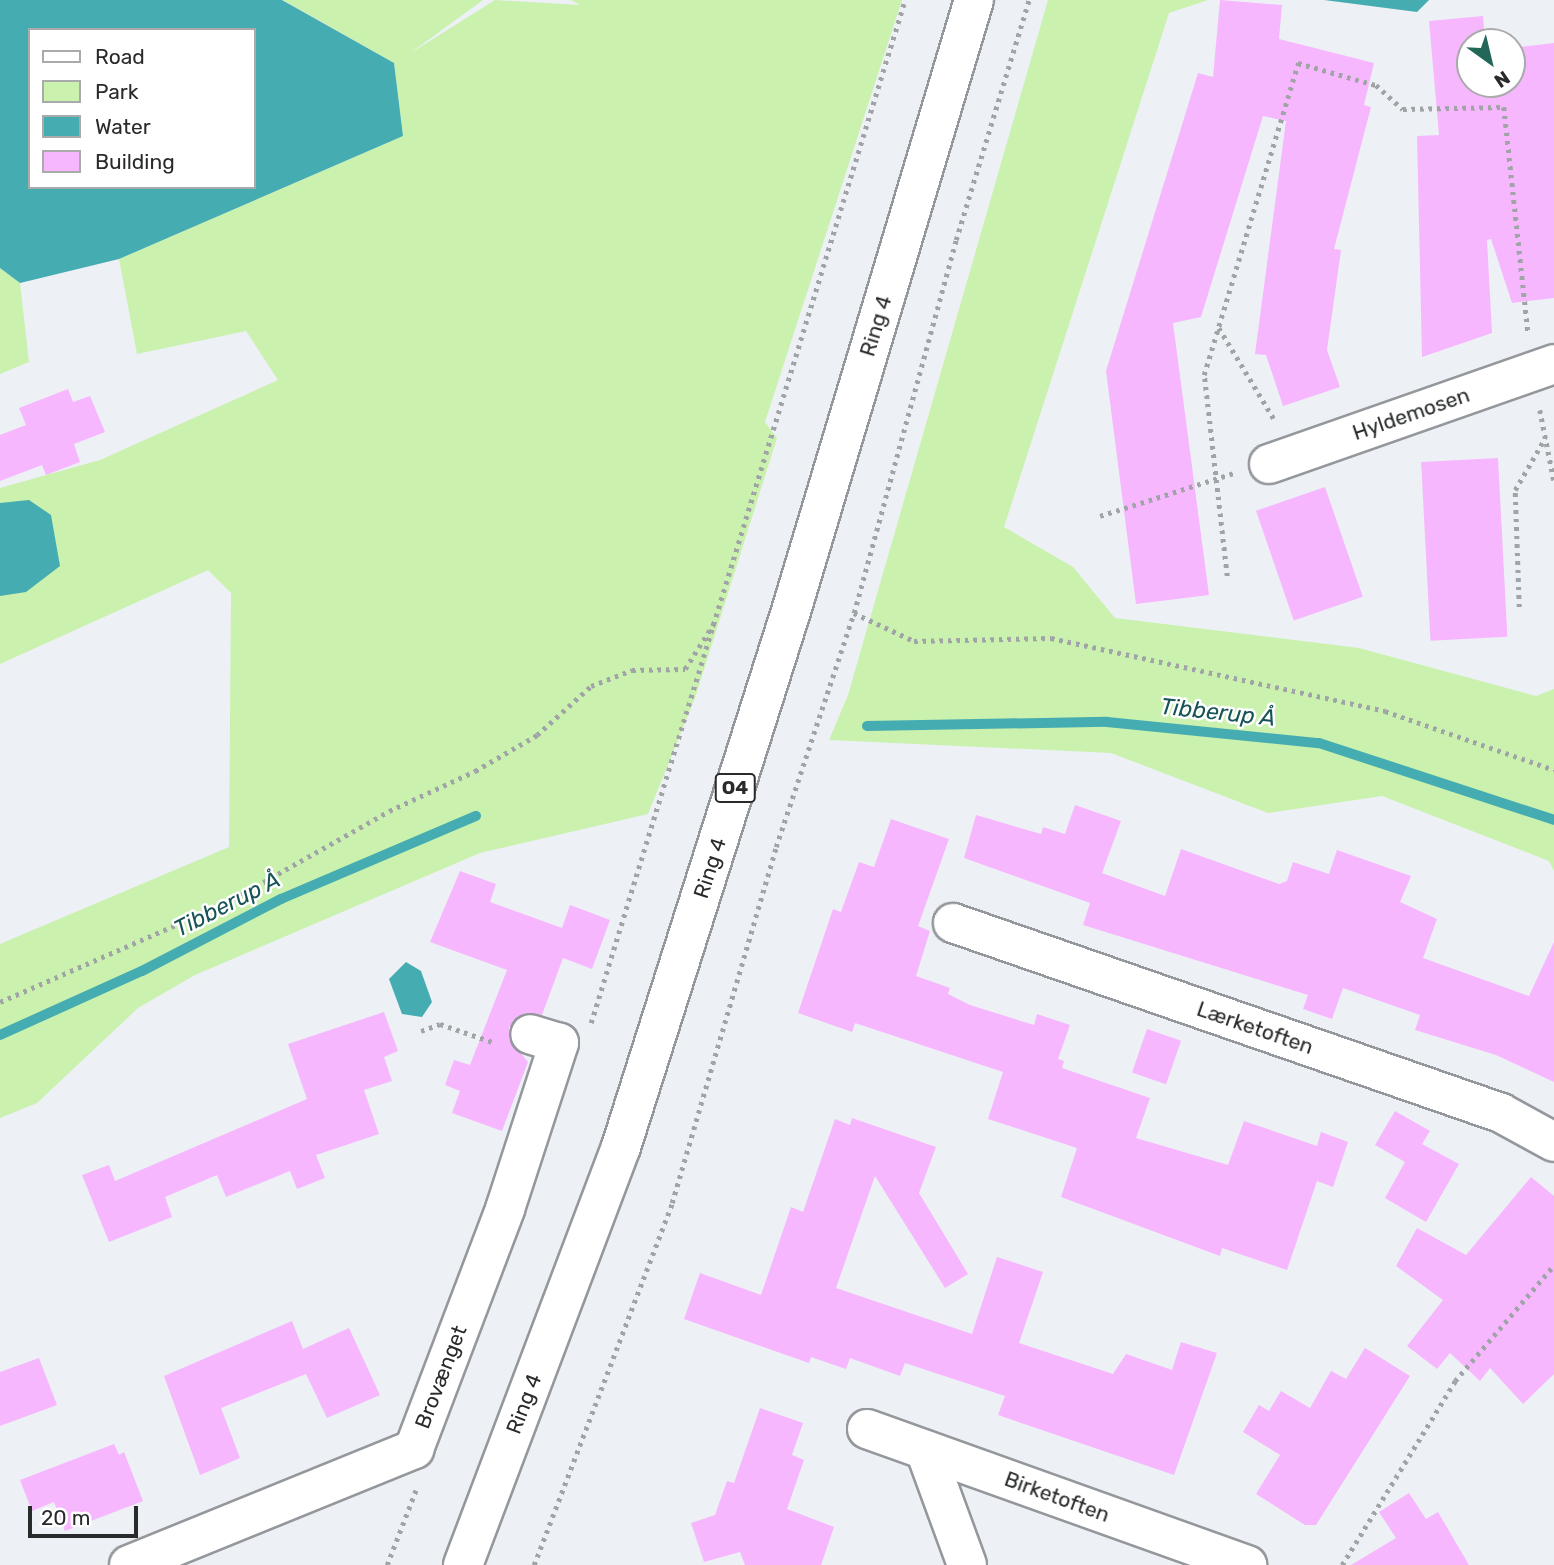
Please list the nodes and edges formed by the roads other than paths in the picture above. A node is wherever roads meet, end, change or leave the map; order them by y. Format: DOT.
graph roads {
  1 [pos="974,0"];
  2 [pos="1543,368"];
  3 [pos="1282,459"];
  4 [pos="953,923"];
  5 [pos="530,1034"];
  6 [pos="1554,1142"];
  7 [pos="867,1429"];
  8 [pos="925,1450"];
  9 [pos="129,1565"];
  10 [pos="463,1565"];
  11 [pos="967,1565"];
  12 [pos="1247,1565"];
  1 -- 10 [label="street, Ring 4 / O4"];
  2 -- 3 [label="street, Hyldemosen"];
  4 -- 6 [label="street, Lærketoften"];
  5 -- 9 [label="street, Brovænget"];
  7 -- 8 [label="street, Birketoften"];
  8 -- 11 [label="street"];
  8 -- 12 [label="street, Birketoften"];
}
